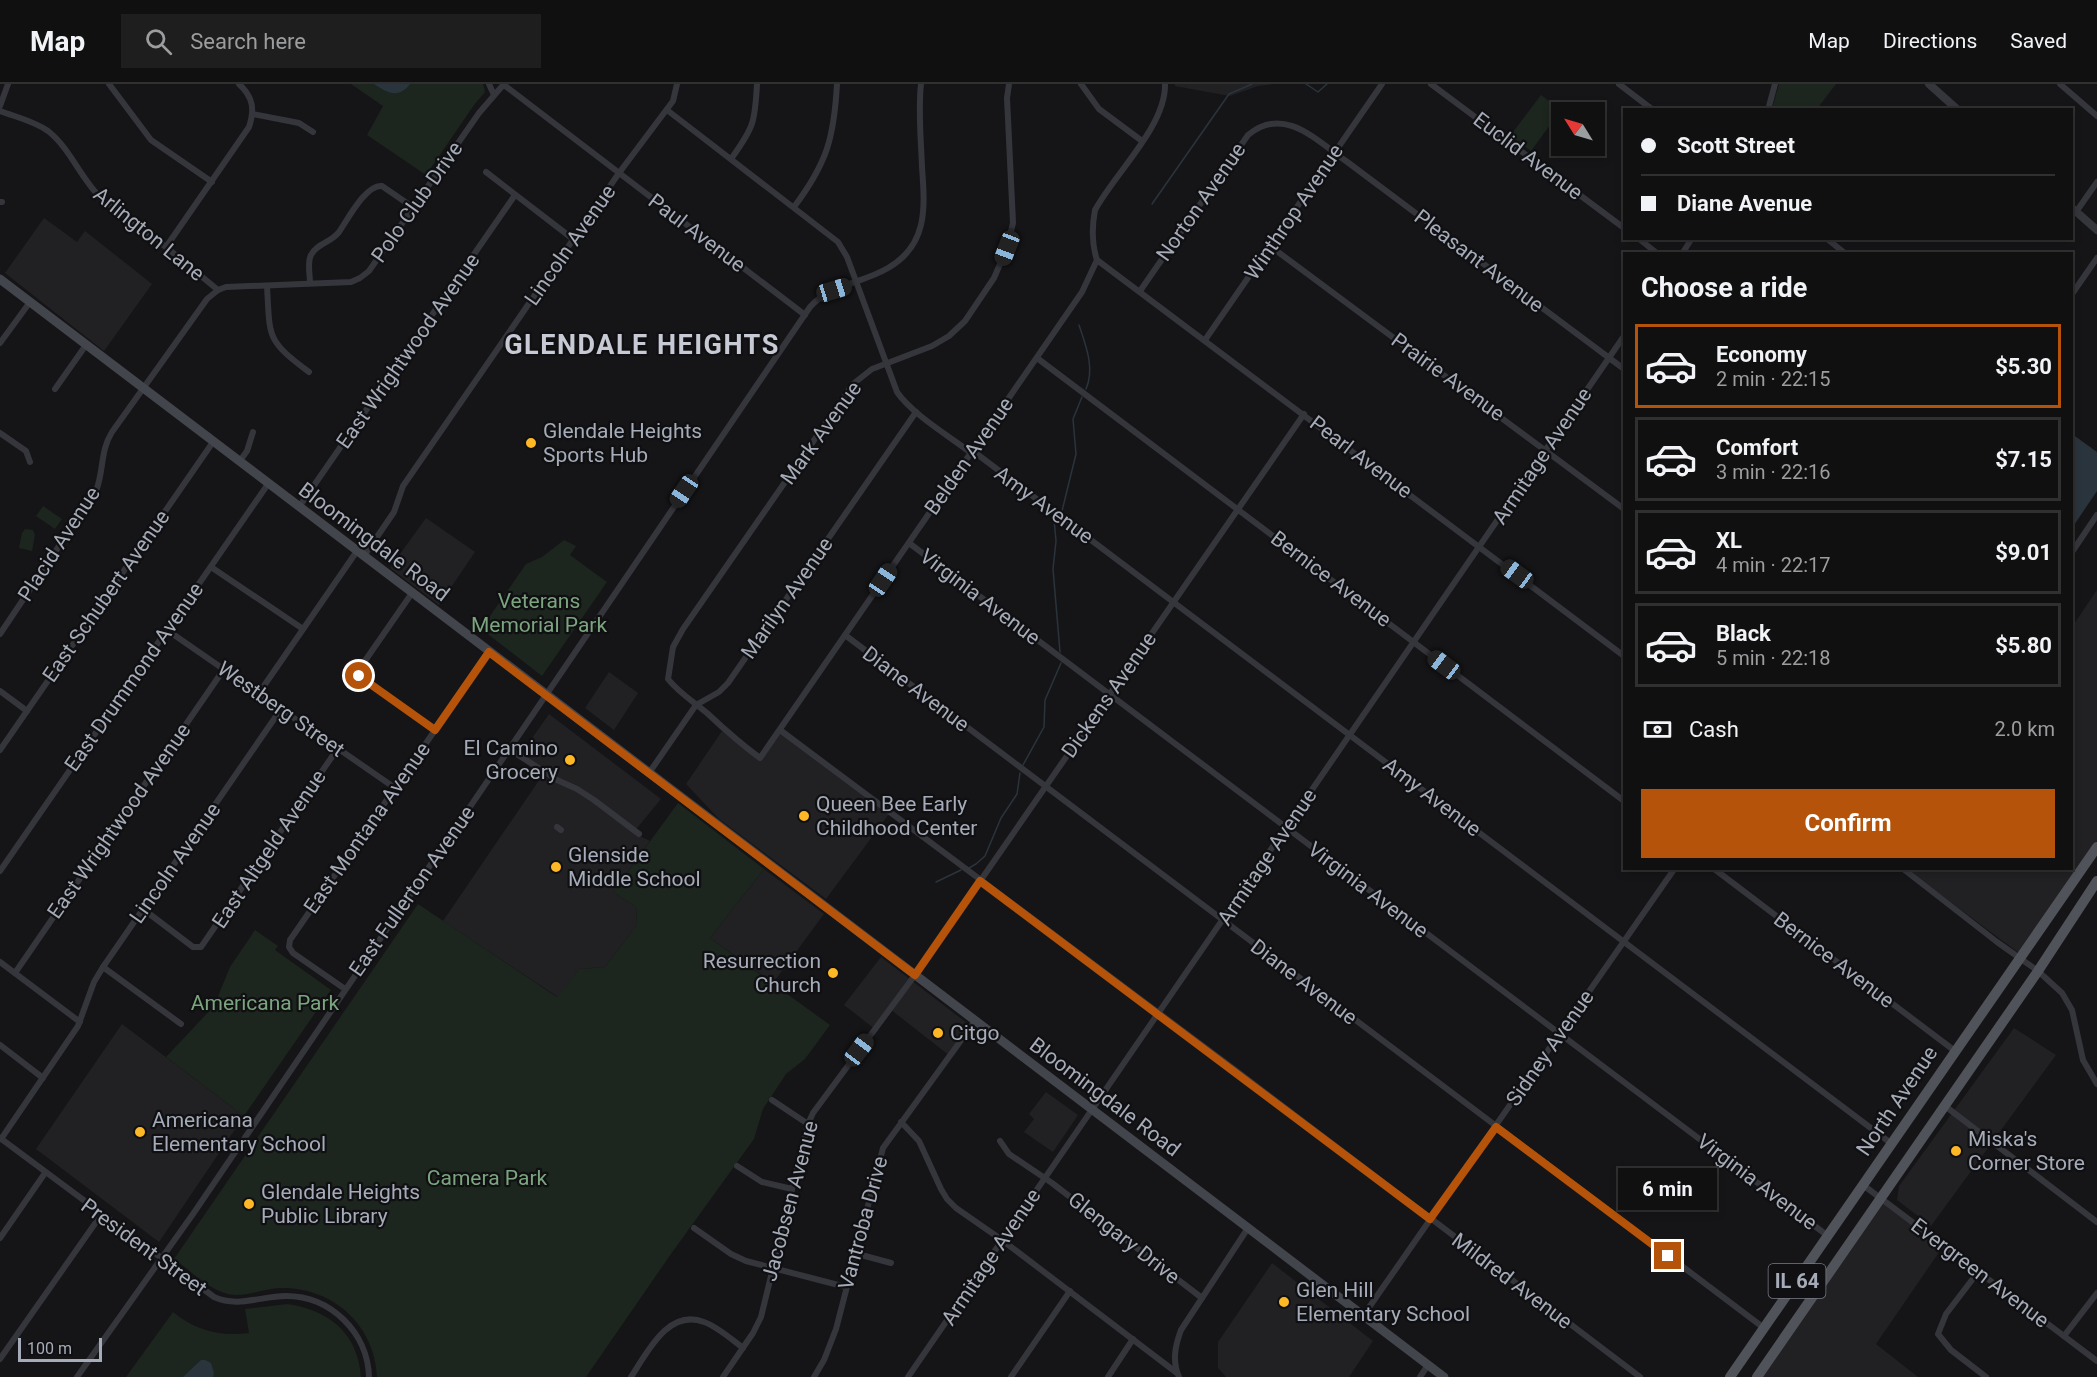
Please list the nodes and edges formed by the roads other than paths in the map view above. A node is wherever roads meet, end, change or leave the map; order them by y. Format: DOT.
graph roads {
  1 [pos="8,84"];
  2 [pos="109,84"];
  3 [pos="239,84"];
  4 [pos="489,84"];
  5 [pos="676,84"];
  6 [pos="757,84"];
  7 [pos="837,84"];
  8 [pos="921,84"];
  9 [pos="1009,84"];
  10 [pos="1081,84"];
  11 [pos="1165,84"];
  12 [pos="1382,84"];
  13 [pos="1431,84"];
  14 [pos="1619,84"];
  15 [pos="1774,84"];
  16 [pos="1929,84"];
  17 [pos="2060,84"];
  18 [pos="504,85"];
  19 [pos="494,96"];
  20 [pos="0,106"];
  21 [pos="1650,108"];
  22 [pos="1768,108"];
  23 [pos="1956,108"];
  24 [pos="667,110"];
  25 [pos="0,111"];
  26 [pos="253,114"];
  27 [pos="2097,116"];
  28 [pos="313,132"];
  29 [pos="1142,141"];
  30 [pos="1334,153"];
  31 [pos="731,159"];
  32 [pos="486,172"];
  33 [pos="619,173"];
  34 [pos="212,182"];
  35 [pos="2097,182"];
  36 [pos="515,195"];
  37 [pos="794,207"];
  38 [pos="414,208"];
  39 [pos="2074,210"];
  40 [pos="1623,227"];
  41 [pos="2097,230"];
  42 [pos="573,239"];
  43 [pos="1640,240"];
  44 [pos="1828,240"];
  45 [pos="1270,246"];
  46 [pos="166,247"];
  47 [pos="1656,252"];
  48 [pos="1844,252"];
  49 [pos="2097,258"];
  50 [pos="1097,260"];
  51 [pos="0,279"];
  52 [pos="857,282"];
  53 [pos="310,283"];
  54 [pos="267,286"];
  55 [pos="218,290"];
  56 [pos="1140,291"];
  57 [pos="2073,293"];
  58 [pos="30,302"];
  59 [pos="805,315"];
  60 [pos="1623,338"];
  61 [pos="1205,340"];
  62 [pos="0,343"];
  63 [pos="86,345"];
  64 [pos="1610,357"];
  65 [pos="1037,358"];
  66 [pos="886,364"];
  67 [pos="1623,368"];
  68 [pos="309,372"];
  69 [pos="55,389"];
  70 [pos="144,389"];
  71 [pos="916,412"];
  72 [pos="1304,414"];
  73 [pos="253,432"];
  74 [pos="0,433"];
  75 [pos="213,442"];
  76 [pos="1547,450"];
  77 [pos="972,452"];
  78 [pos="30,462"];
  79 [pos="239,462"];
  80 [pos="268,483"];
  81 [pos="299,507"];
  82 [pos="1238,509"];
  83 [pos="1623,509"];
  84 [pos="2097,515"];
  85 [pos="909,543"];
  86 [pos="1480,547"];
  87 [pos="2073,551"];
  88 [pos="361,554"];
  89 [pos="211,567"];
  90 [pos="412,593"];
  91 [pos="1174,602"];
  92 [pos="303,629"];
  93 [pos="167,630"];
  94 [pos="0,634"];
  95 [pos="845,635"];
  96 [pos="1414,642"];
  97 [pos="489,652"];
  98 [pos="1623,655"];
  99 [pos="224,669"];
  100 [pos="0,691"];
  101 [pos="259,693"];
  102 [pos="545,694"];
  103 [pos="1110,695"];
  104 [pos="696,705"];
  105 [pos="281,709"];
  106 [pos="27,711"];
  107 [pos="435,730"];
  108 [pos="780,730"];
  109 [pos="1350,735"];
  110 [pos="338,748"];
  111 [pos="509,749"];
  112 [pos="0,750"];
  113 [pos="649,773"];
  114 [pos="1046,787"];
  115 [pos="395,788"];
  116 [pos="1623,800"];
  117 [pos="1286,828"];
  118 [pos="639,834"];
  119 [pos="2097,847"];
  120 [pos="1674,870"];
  121 [pos="1716,870"];
  122 [pos="1905,870"];
  123 [pos="0,871"];
  124 [pos="980,881"];
  125 [pos="2097,881"];
  126 [pos="142,909"];
  127 [pos="1223,921"];
  128 [pos="1624,941"];
  129 [pos="2020,958"];
  130 [pos="0,962"];
  131 [pos="103,967"];
  132 [pos="2038,971"];
  133 [pos="15,973"];
  134 [pos="915,975"];
  135 [pos="345,989"];
  136 [pos="1159,1013"];
  137 [pos="975,1021"];
  138 [pos="80,1022"];
  139 [pos="181,1024"];
  140 [pos="1559,1034"];
  141 [pos="0,1045"];
  142 [pos="1955,1051"];
  143 [pos="43,1078"];
  144 [pos="2097,1084"];
  145 [pos="772,1100"];
  146 [pos="1945,1106"];
  147 [pos="1092,1110"];
  148 [pos="901,1122"];
  149 [pos="808,1124"];
  150 [pos="1496,1127"];
  151 [pos="0,1138"];
  152 [pos="1000,1141"];
  153 [pos="1892,1144"];
  154 [pos="736,1166"];
  155 [pos="45,1173"];
  156 [pos="1045,1178"];
  157 [pos="1863,1185"];
  158 [pos="792,1189"];
  159 [pos="1882,1198"];
  160 [pos="101,1215"];
  161 [pos="1430,1219"];
  162 [pos="2097,1222"];
  163 [pos="694,1228"];
  164 [pos="1248,1228"];
  165 [pos="1828,1236"];
  166 [pos="0,1238"];
  167 [pos="1002,1240"];
  168 [pos="854,1253"];
  169 [pos="160,1259"];
  170 [pos="891,1263"];
  171 [pos="772,1269"];
  172 [pos="1978,1272"];
  173 [pos="846,1287"];
  174 [pos="1070,1291"];
  175 [pos="2097,1293"];
  176 [pos="1202,1298"];
  177 [pos="1363,1316"];
  178 [pos="1764,1328"];
  179 [pos="2064,1336"];
  180 [pos="1134,1339"];
  181 [pos="743,1348"];
  182 [pos="0,1359"];
  183 [pos="2097,1361"];
  184 [pos="1428,1365"];
  185 [pos="1178,1375"];
  186 [pos="77,1377"];
  187 [pos="369,1377"];
  188 [pos="631,1377"];
  189 [pos="723,1377"];
  190 [pos="814,1377"];
  191 [pos="908,1377"];
  192 [pos="1011,1377"];
  193 [pos="1108,1377"];
  194 [pos="1420,1377"];
  195 [pos="1444,1377"];
  196 [pos="1640,1377"];
  197 [pos="1730,1377"];
  198 [pos="1757,1377"];
  199 [pos="1986,1377"];
  1 -- 20 [label="street"];
  2 -- 34 [label="street"];
  3 -- 26 [label="street"];
  4 -- 19 [label="street"];
  5 -- 24 [label="street, Lincoln Avenue"];
  6 -- 31 [label="street"];
  7 -- 37 [label="street"];
  8 -- 52 [label="street, East Fullerton Avenue"];
  9 -- 66 [label="street, Mark Avenue"];
  10 -- 29 [label="street"];
  11 -- 29 [label="street"];
  12 -- 30 [label="street, Winthrop Avenue"];
  13 -- 40 [label="street, Euclid Avenue"];
  14 -- 21 [label="street"];
  15 -- 22 [label="street"];
  16 -- 23 [label="street"];
  17 -- 27 [label="street"];
  18 -- 19 [label="street, Polo Club Drive"];
  18 -- 33 [label="street, Paul Avenue"];
  19 -- 38 [label="street, Polo Club Drive"];
  24 -- 31 [label="street, Amy Avenue"];
  24 -- 33 [label="street, Lincoln Avenue"];
  25 -- 46 [label="street, Arlington Lane"];
  26 -- 28 [label="street"];
  26 -- 34 [label="street"];
  29 -- 50 [label="street"];
  30 -- 45 [label="street, Winthrop Avenue"];
  30 -- 56 [label="street, Norton Avenue"];
  30 -- 64 [label="street, Pleasant Avenue"];
  31 -- 37 [label="street, Amy Avenue"];
  32 -- 36 [label="street"];
  33 -- 42 [label="street, Lincoln Avenue"];
  33 -- 59 [label="street, Paul Avenue"];
  34 -- 46 [label="street"];
  35 -- 39 [label="street"];
  36 -- 42 [label="street"];
  36 -- 81 [label="street, East Wrightwood Avenue"];
  37 -- 52 [label="street, Amy Avenue"];
  38 -- 53 [label="street, Polo Club Drive"];
  38 -- 53 [label="street"];
  39 -- 41 [label="street"];
  42 -- 88 [label="street, Lincoln Avenue"];
  43 -- 47 [label="street"];
  44 -- 48 [label="street"];
  45 -- 61 [label="street, Winthrop Avenue"];
  45 -- 76 [label="street, Prairie Avenue"];
  46 -- 55 [label="street, Arlington Lane"];
  49 -- 57 [label="street"];
  50 -- 56 [label="street, Pearl Avenue"];
  50 -- 65 [label="street, Belden Avenue"];
  51 -- 58 [label="main road, Bloomingdale Road"];
  52 -- 59 [label="street, East Fullerton Avenue"];
  52 -- 66 [label="street, Amy Avenue"];
  53 -- 54 [label="street, Polo Club Drive"];
  54 -- 55 [label="street, Polo Club Drive"];
  54 -- 68 [label="street"];
  55 -- 70 [label="street"];
  56 -- 61 [label="street, Pearl Avenue"];
  58 -- 62 [label="street"];
  58 -- 63 [label="main road, Bloomingdale Road"];
  59 -- 102 [label="street, East Fullerton Avenue"];
  60 -- 64 [label="street, Armitage Avenue"];
  61 -- 72 [label="street, Pearl Avenue"];
  63 -- 69 [label="street"];
  63 -- 70 [label="main road, Bloomingdale Road"];
  64 -- 67 [label="street, Pleasant Avenue"];
  64 -- 76 [label="street, Armitage Avenue"];
  65 -- 77 [label="street, Belden Avenue"];
  65 -- 82 [label="street, Bernice Avenue"];
  66 -- 71 [label="street, Amy Avenue"];
  66 -- 104 [label="street, Mark Avenue"];
  70 -- 75 [label="main road, Bloomingdale Road"];
  70 -- 94 [label="street, Placid Avenue"];
  71 -- 77 [label="street, Amy Avenue"];
  71 -- 104 [label="street, Marilyn Avenue"];
  72 -- 82 [label="street, Dickens Avenue"];
  72 -- 86 [label="street, Pearl Avenue"];
  73 -- 79 [label="street"];
  74 -- 78 [label="street"];
  75 -- 79 [label="main road, Bloomingdale Road"];
  75 -- 106 [label="street, East Schubert Avenue"];
  76 -- 83 [label="street, Prairie Avenue"];
  76 -- 86 [label="street, Armitage Avenue"];
  77 -- 85 [label="street, Belden Avenue"];
  77 -- 91 [label="street, Amy Avenue"];
  79 -- 80 [label="main road, Bloomingdale Road"];
  80 -- 81 [label="main road, Bloomingdale Road"];
  80 -- 89 [label="street, East Drummond Avenue"];
  81 -- 88 [label="main road, Bloomingdale Road"];
  82 -- 91 [label="street, Dickens Avenue"];
  82 -- 96 [label="street, Bernice Avenue"];
  84 -- 87 [label="street"];
  85 -- 95 [label="street, Belden Avenue"];
  85 -- 103 [label="street, Virginia Avenue"];
  86 -- 96 [label="street, Armitage Avenue"];
  86 -- 98 [label="street, Pearl Avenue"];
  88 -- 90 [label="main road, Bloomingdale Road"];
  88 -- 92 [label="street, Lincoln Avenue"];
  89 -- 92 [label="street"];
  89 -- 93 [label="street, East Drummond Avenue"];
  90 -- 97 [label="main road, Bloomingdale Road"];
  90 -- 107 [label="street"];
  91 -- 103 [label="street, Dickens Avenue"];
  91 -- 109 [label="street, Amy Avenue"];
  92 -- 101 [label="street, Lincoln Avenue"];
  93 -- 99 [label="street, Westberg Street"];
  93 -- 123 [label="street, East Drummond Avenue"];
  95 -- 108 [label="street, Belden Avenue"];
  95 -- 114 [label="street, Diane Avenue"];
  96 -- 109 [label="street, Armitage Avenue"];
  96 -- 116 [label="street, Bernice Avenue"];
  97 -- 102 [label="main road, Bloomingdale Road"];
  97 -- 107 [label="street, East Montana Avenue"];
  99 -- 101 [label="street, Westberg Street"];
  99 -- 133 [label="street, East Wrightwood Avenue"];
  100 -- 106 [label="street"];
  101 -- 105 [label="street, Westberg Street"];
  102 -- 111 [label="street, East Fullerton Avenue"];
  102 -- 113 [label="main road, Bloomingdale Road"];
  103 -- 114 [label="street, Dickens Avenue"];
  103 -- 117 [label="street, Virginia Avenue"];
  104 -- 108 [label="street, Belden Avenue"];
  104 -- 113 [label="street, Marilyn Avenue"];
  105 -- 110 [label="street, Westberg Street"];
  105 -- 126 [label="street, Lincoln Avenue"];
  106 -- 112 [label="street, East Schubert Avenue"];
  107 -- 115 [label="street, East Montana Avenue"];
  108 -- 124 [label="street, Mildred Avenue"];
  109 -- 117 [label="street, Armitage Avenue"];
  109 -- 128 [label="street, Amy Avenue"];
  110 -- 115 [label="street, Westberg Street"];
  110 -- 126 [label="street, East Altgeld Avenue"];
  111 -- 118 [label="street"];
  111 -- 135 [label="street, East Fullerton Avenue"];
  113 -- 134 [label="main road, Bloomingdale Road"];
  114 -- 124 [label="street, Dickens Avenue"];
  114 -- 127 [label="street, Diane Avenue"];
  115 -- 135 [label="street, East Montana Avenue"];
  117 -- 127 [label="street, Armitage Avenue"];
  117 -- 140 [label="street, Virginia Avenue"];
  119 -- 129 [label="main road, North Avenue / IL 64"];
  120 -- 128 [label="street, Sidney Avenue"];
  121 -- 142 [label="street, Bernice Avenue"];
  122 -- 129 [label="street"];
  124 -- 134 [label="street, Dickens Avenue"];
  124 -- 136 [label="street, Mildred Avenue"];
  125 -- 132 [label="main road, North Avenue / IL 64"];
  126 -- 131 [label="street, Lincoln Avenue"];
  127 -- 136 [label="street, Armitage Avenue"];
  127 -- 150 [label="street, Diane Avenue"];
  128 -- 140 [label="street, Sidney Avenue"];
  128 -- 153 [label="street, Amy Avenue"];
  129 -- 132 [label="street"];
  129 -- 142 [label="main road, North Avenue / IL 64"];
  130 -- 133 [label="street"];
  131 -- 138 [label="street, Lincoln Avenue"];
  131 -- 139 [label="street"];
  132 -- 144 [label="street"];
  132 -- 146 [label="main road, North Avenue / IL 64"];
  133 -- 138 [label="street"];
  134 -- 137 [label="main road, Bloomingdale Road"];
  134 -- 149 [label="street, Jacobsen Avenue"];
  135 -- 169 [label="street, East Fullerton Avenue"];
  136 -- 147 [label="street, Armitage Avenue"];
  136 -- 161 [label="street, Mildred Avenue"];
  137 -- 147 [label="main road, Bloomingdale Road"];
  137 -- 148 [label="street, Vantroba Drive"];
  138 -- 143 [label="street, Lincoln Avenue"];
  140 -- 150 [label="street, Sidney Avenue"];
  140 -- 165 [label="street, Virginia Avenue"];
  141 -- 143 [label="street"];
  142 -- 153 [label="main road, North Avenue / IL 64"];
  143 -- 151 [label="street, Lincoln Avenue"];
  145 -- 149 [label="street"];
  146 -- 159 [label="main road, North Avenue / IL 64"];
  146 -- 162 [label="street"];
  147 -- 156 [label="street, Armitage Avenue"];
  147 -- 164 [label="main road, Bloomingdale Road"];
  148 -- 167 [label="street"];
  148 -- 168 [label="street, Vantroba Drive"];
  149 -- 158 [label="street, Jacobsen Avenue"];
  150 -- 161 [label="street, Sidney Avenue"];
  150 -- 178 [label="street, Diane Avenue"];
  151 -- 155 [label="street, President Street"];
  152 -- 156 [label="street, Glengary Drive"];
  153 -- 157 [label="main road, North Avenue / IL 64"];
  154 -- 158 [label="street"];
  155 -- 160 [label="street, President Street"];
  155 -- 166 [label="street"];
  156 -- 167 [label="street, Armitage Avenue"];
  156 -- 176 [label="street, Glengary Drive"];
  157 -- 159 [label="street, Evergreen Avenue"];
  157 -- 165 [label="main road, North Avenue / IL 64"];
  158 -- 171 [label="street, Jacobsen Avenue"];
  159 -- 172 [label="street, Evergreen Avenue"];
  159 -- 198 [label="main road, North Avenue / IL 64"];
  160 -- 169 [label="street, President Street"];
  160 -- 182 [label="street"];
  161 -- 177 [label="street, Sidney Avenue"];
  161 -- 196 [label="street, Mildred Avenue"];
  163 -- 171 [label="street"];
  164 -- 176 [label="street"];
  164 -- 177 [label="main road, Bloomingdale Road"];
  165 -- 178 [label="main road, North Avenue / IL 64"];
  167 -- 174 [label="street"];
  167 -- 191 [label="street, Armitage Avenue"];
  168 -- 170 [label="street"];
  168 -- 173 [label="street, Vantroba Drive"];
  169 -- 186 [label="street, East Fullerton Avenue"];
  169 -- 187 [label="street, President Street"];
  171 -- 173 [label="street"];
  171 -- 181 [label="street, Jacobsen Avenue"];
  172 -- 179 [label="street, Evergreen Avenue"];
  172 -- 199 [label="street"];
  173 -- 190 [label="street, Vantroba Drive"];
  174 -- 180 [label="street"];
  174 -- 192 [label="street"];
  175 -- 179 [label="street"];
  176 -- 185 [label="street"];
  177 -- 184 [label="main road, Bloomingdale Road"];
  178 -- 197 [label="main road, North Avenue / IL 64"];
  179 -- 183 [label="street, Evergreen Avenue"];
  180 -- 185 [label="street"];
  180 -- 193 [label="street"];
  181 -- 188 [label="street"];
  181 -- 189 [label="street, Jacobsen Avenue"];
  184 -- 194 [label="street"];
  184 -- 195 [label="main road, Bloomingdale Road"];
}
